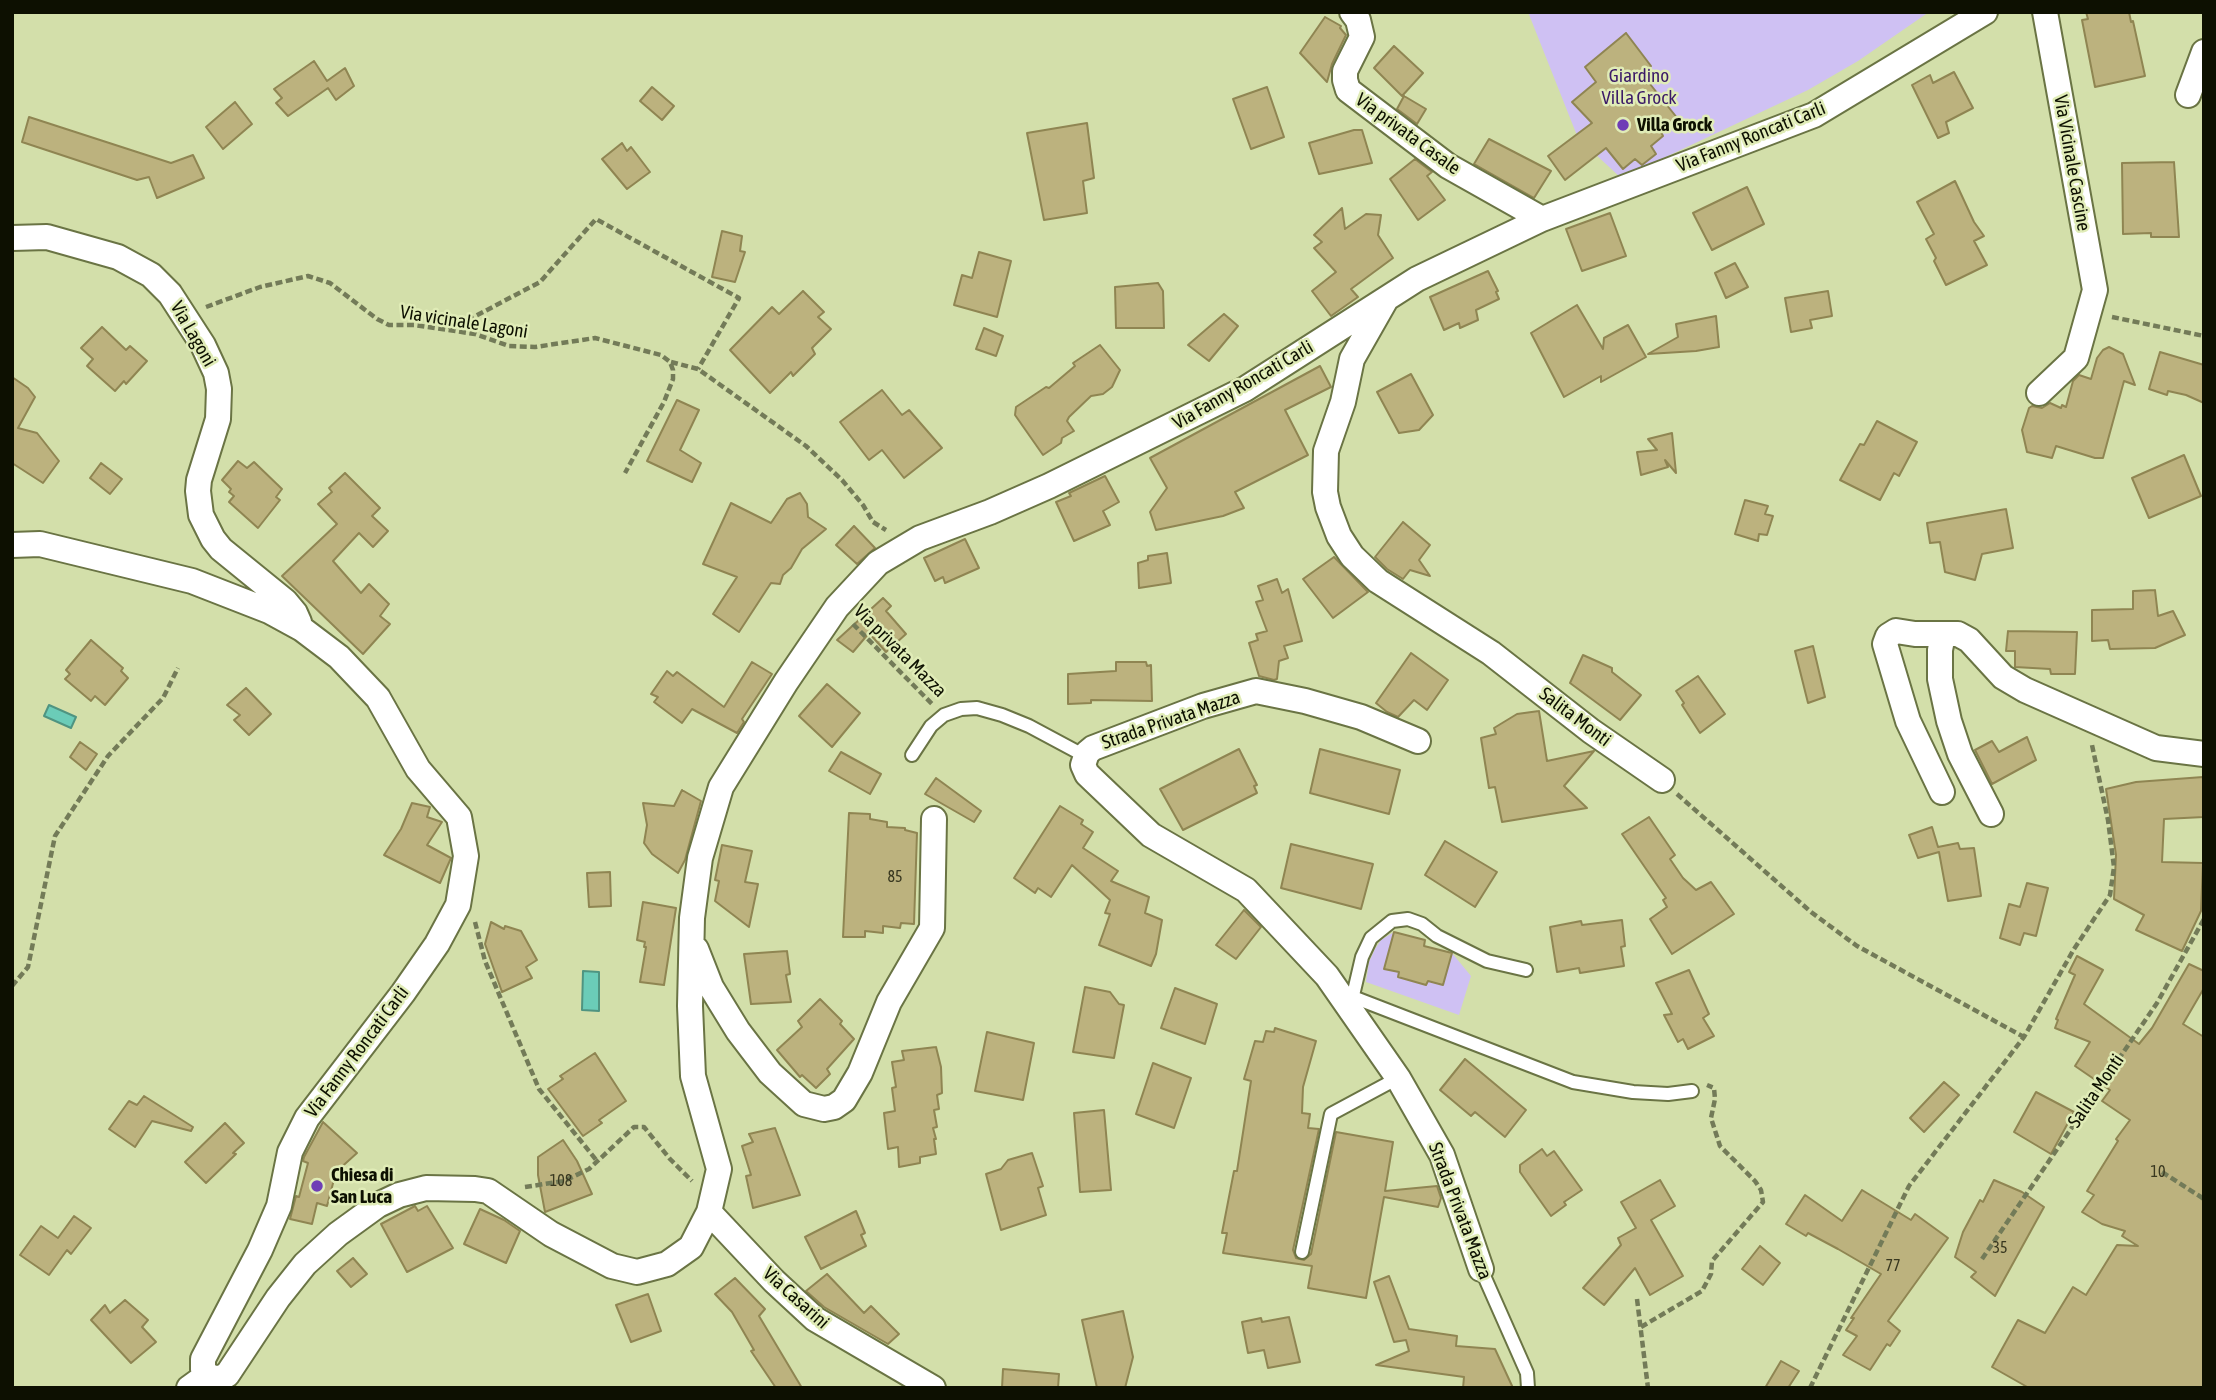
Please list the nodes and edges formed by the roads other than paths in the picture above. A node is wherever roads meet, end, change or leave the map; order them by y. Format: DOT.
graph roads {
  1 [pos="1352,12"];
  2 [pos="1985,12"];
  3 [pos="2045,12"];
  4 [pos="2204,52"];
  5 [pos="2188,95"];
  6 [pos="1542,219"];
  7 [pos="12,238"];
  8 [pos="1387,298"];
  9 [pos="2039,393"];
  10 [pos="12,545"];
  11 [pos="302,629"];
  12 [pos="1943,635"];
  13 [pos="1418,741"];
  14 [pos="2204,754"];
  15 [pos="912,755"];
  16 [pos="1085,756"];
  17 [pos="1662,779"];
  18 [pos="1942,792"];
  19 [pos="1991,814"];
  20 [pos="934,820"];
  21 [pos="691,935"];
  22 [pos="1526,970"];
  23 [pos="1351,1003"];
  24 [pos="1398,1078"];
  25 [pos="1692,1091"];
  26 [pos="709,1212"];
  27 [pos="1302,1252"];
  28 [pos="1481,1269"];
  29 [pos="198,1381"];
  30 [pos="933,1388"];
  31 [pos="1528,1388"];
  1 -- 6 [label="street, Via privata Casale"];
  2 -- 6 [label="street, Via Fanny Roncati Carli"];
  3 -- 9 [label="street, Via Vicinale Cascine"];
  4 -- 5 [label="street"];
  6 -- 8 [label="street, Via Fanny Roncati Carli"];
  7 -- 11 [label="street, Via Lagoni"];
  8 -- 17 [label="street, Salita Monti"];
  8 -- 21 [label="street, Via Fanny Roncati Carli"];
  10 -- 11 [label="street, Via Fanny Roncati Carli"];
  11 -- 29 [label="street, Via Fanny Roncati Carli"];
  12 -- 14 [label="street"];
  12 -- 18 [label="street"];
  12 -- 19 [label="street"];
  13 -- 16 [label="street, Strada Privata Mazza"];
  15 -- 16 [label="lane"];
  16 -- 23 [label="street, Strada Privata Mazza"];
  20 -- 21 [label="street, Via Fanny Roncati Carli"];
  21 -- 26 [label="street, Via Fanny Roncati Carli"];
  22 -- 23 [label="lane"];
  23 -- 24 [label="street, Strada Privata Mazza"];
  23 -- 25 [label="lane"];
  24 -- 27 [label="lane"];
  24 -- 28 [label="street, Strada Privata Mazza"];
  26 -- 29 [label="street, Via Fanny Roncati Carli"];
  26 -- 30 [label="street, Via Casarini"];
  28 -- 31 [label="lane, Strada Privata Mazza"];
}
